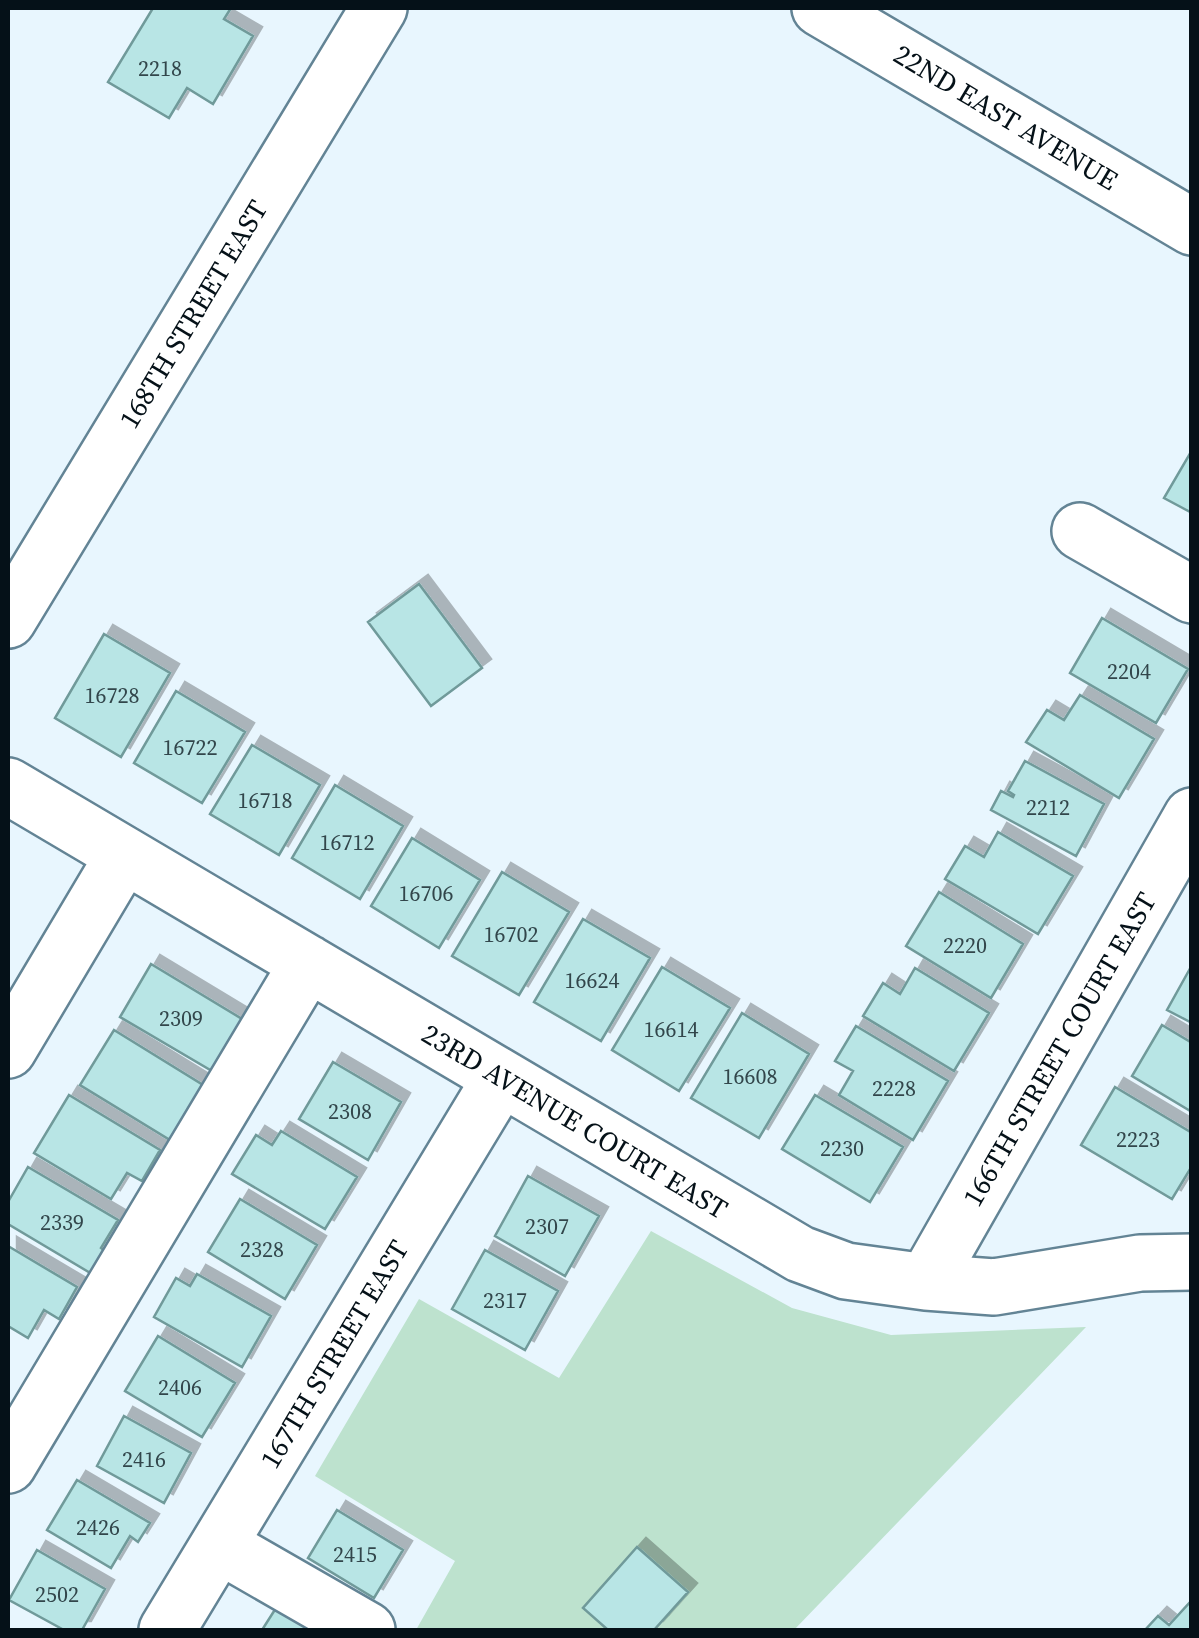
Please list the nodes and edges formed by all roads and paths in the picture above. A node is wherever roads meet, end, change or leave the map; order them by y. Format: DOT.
graph roads {
  1 [pos="379,8"];
  2 [pos="820,8"];
  3 [pos="1192,227"];
  4 [pos="1080,531"];
  5 [pos="1192,595"];
  6 [pos="8,620"];
  7 [pos="8,786"];
  8 [pos="1192,816"];
  9 [pos="124,855"];
  10 [pos="308,964"];
  11 [pos="8,1050"];
  12 [pos="501,1078"];
  13 [pos="1192,1262"];
  14 [pos="926,1282"];
  15 [pos="8,1466"];
  16 [pos="219,1545"];
  17 [pos="167,1630"];
  18 [pos="367,1630"];
  1 -- 6 [label="street, 168TH STREET EAST"];
  2 -- 3 [label="street, 22ND EAST AVENUE"];
  4 -- 5 [label="street"];
  7 -- 9 [label="street, 23RD AVENUE COURT EAST"];
  8 -- 14 [label="street, 166TH STREET COURT EAST"];
  9 -- 10 [label="street, 23RD AVENUE COURT EAST"];
  9 -- 11 [label="street"];
  10 -- 12 [label="street, 23RD AVENUE COURT EAST"];
  10 -- 15 [label="street"];
  12 -- 14 [label="street, 23RD AVENUE COURT EAST"];
  12 -- 16 [label="street, 167TH STREET EAST"];
  13 -- 14 [label="street, 23RD AVENUE COURT EAST"];
  16 -- 17 [label="street, 167TH STREET EAST"];
  16 -- 18 [label="street"];
}
